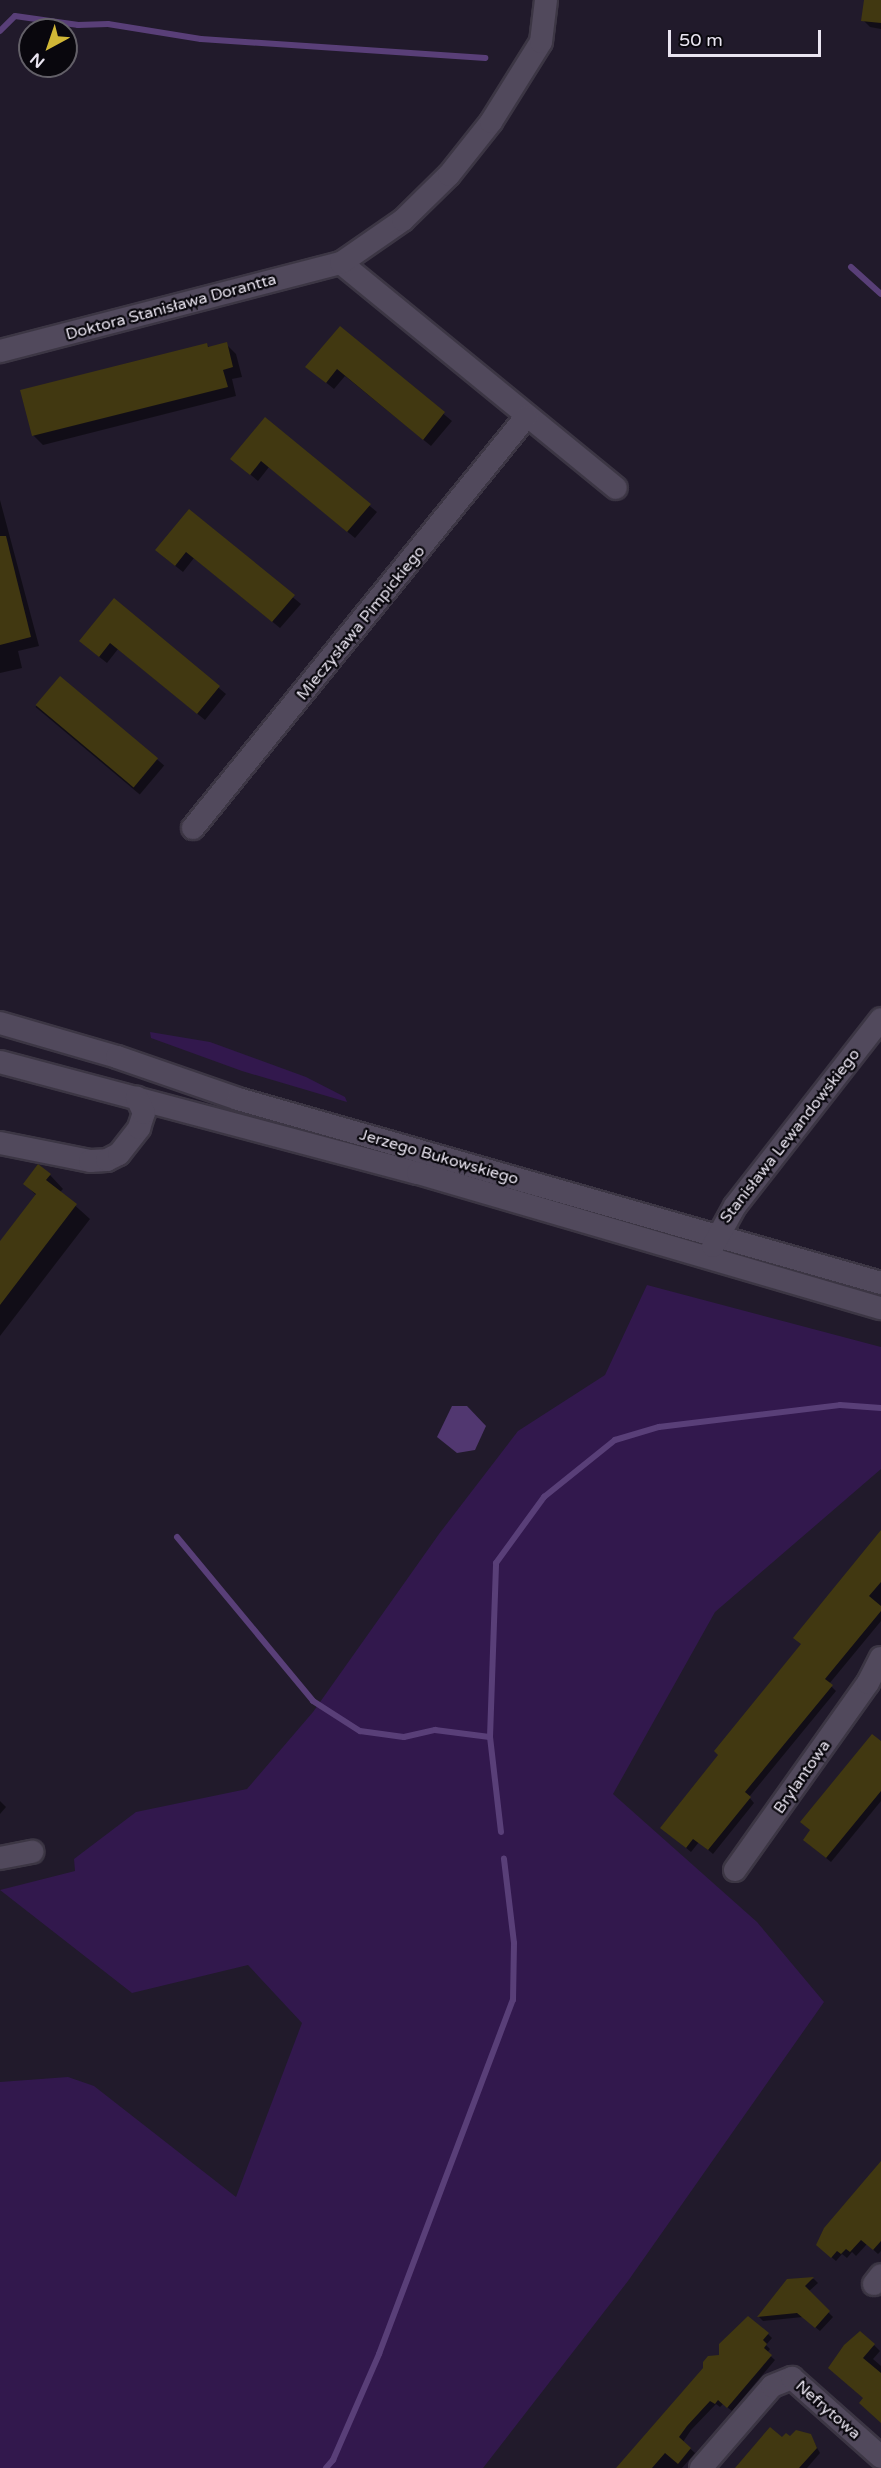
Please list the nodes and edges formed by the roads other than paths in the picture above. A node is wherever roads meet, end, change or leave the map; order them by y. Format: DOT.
graph roads {
  1 [pos="546,0"];
  2 [pos="341,263"];
  3 [pos="0,351"];
  4 [pos="526,417"];
  5 [pos="617,488"];
  6 [pos="193,828"];
  7 [pos="881,1019"];
  8 [pos="0,1023"];
  9 [pos="0,1062"];
  10 [pos="137,1098"];
  11 [pos="0,1143"];
  12 [pos="716,1233"];
  13 [pos="709,1259"];
  14 [pos="881,1283"];
  15 [pos="881,1308"];
  16 [pos="881,1658"];
  17 [pos="875,1688"];
  18 [pos="32,1852"];
  19 [pos="0,1858"];
  20 [pos="735,1870"];
  21 [pos="881,2457"];
  22 [pos="701,2468"];
  1 -- 2 [label="street"];
  2 -- 3 [label="street, Doktora Stanisława Dorantta"];
  2 -- 4 [label="street"];
  4 -- 5 [label="street"];
  4 -- 6 [label="street, Mieczysława Pimpickiego"];
  7 -- 12 [label="street, Stanisława Lewandowskiego"];
  8 -- 12 [label="street, Jerzego Bukowskiego"];
  9 -- 10 [label="street, Jerzego Bukowskiego"];
  10 -- 11 [label="street"];
  10 -- 13 [label="street, Jerzego Bukowskiego"];
  12 -- 13 [label="street, Stanisława Lewandowskiego"];
  12 -- 14 [label="street, Jerzego Bukowskiego"];
  13 -- 15 [label="street, Jerzego Bukowskiego"];
  16 -- 17 [label="street, Brylantowa"];
  17 -- 20 [label="street, Brylantowa"];
  18 -- 19 [label="street"];
  21 -- 22 [label="street, Nefrytowa"];
}
